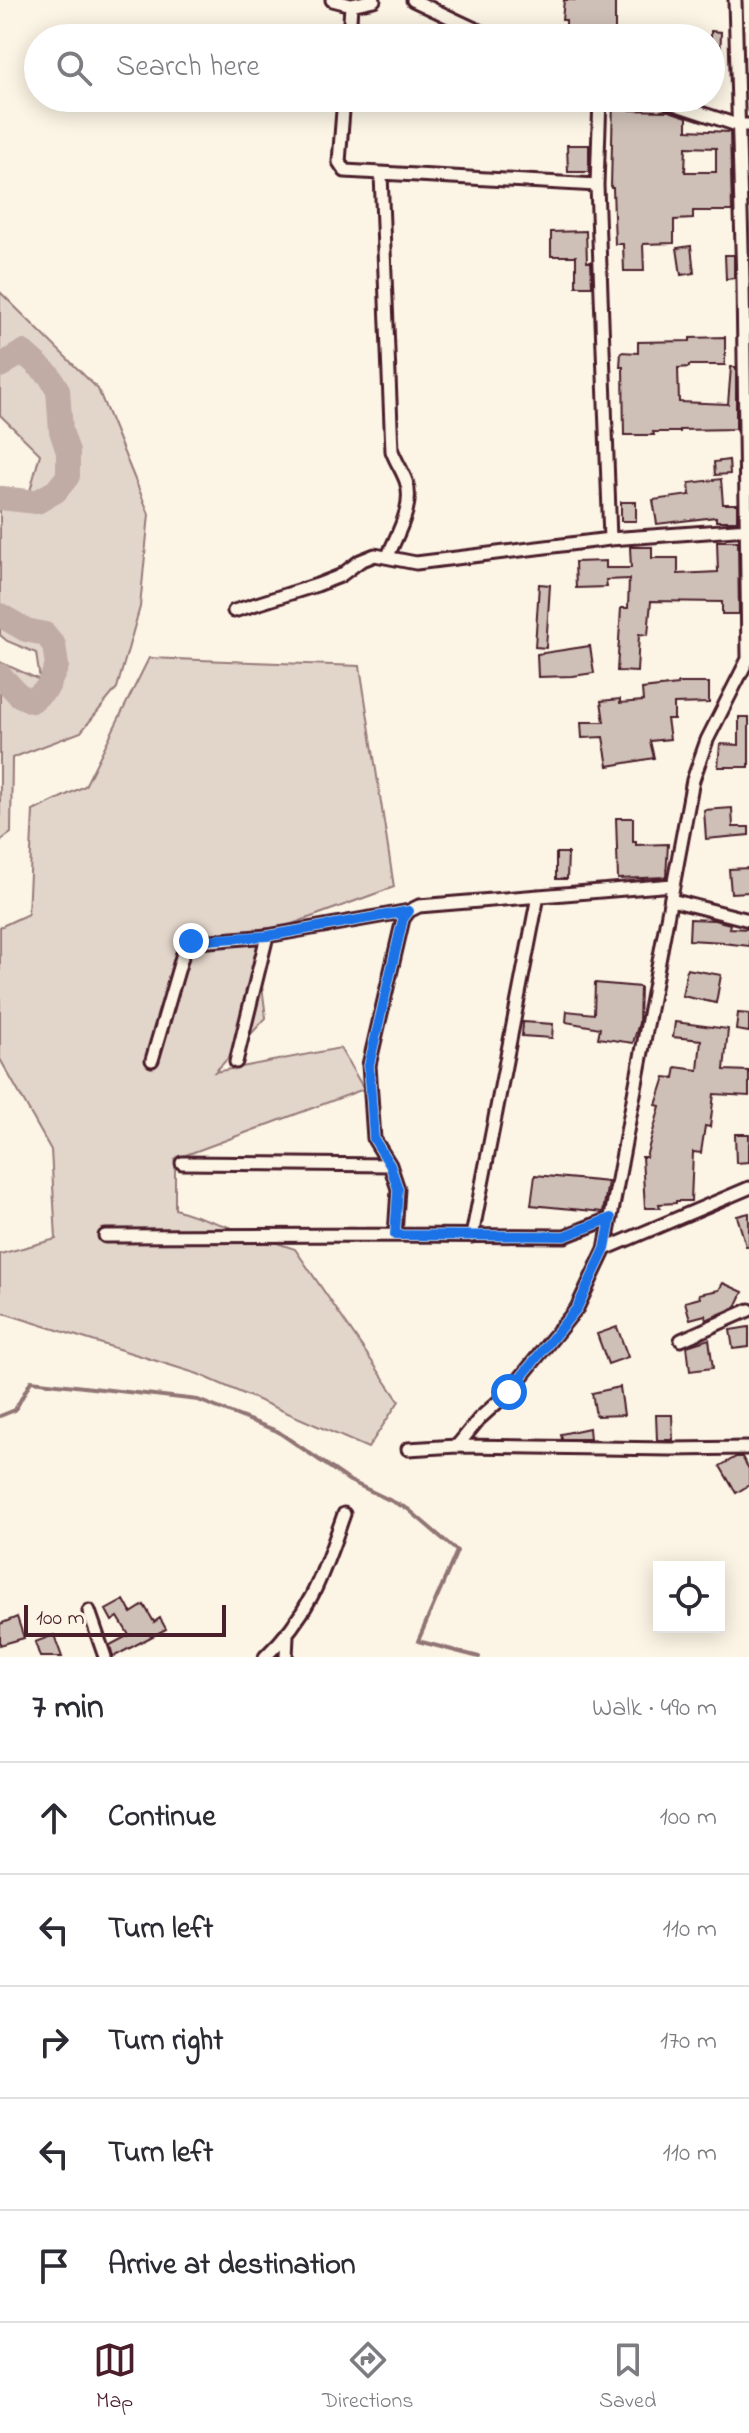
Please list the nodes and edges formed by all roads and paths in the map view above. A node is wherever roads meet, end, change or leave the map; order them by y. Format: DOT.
graph roads {
  1 [pos="332,0"];
  2 [pos="374,0"];
  3 [pos="413,0"];
  4 [pos="735,0"];
  5 [pos="351,5"];
  6 [pos="350,24"];
  7 [pos="464,24"];
  8 [pos="343,112"];
  9 [pos="600,112"];
  10 [pos="701,112"];
  11 [pos="743,125"];
  12 [pos="381,174"];
  13 [pos="597,185"];
  14 [pos="746,282"];
  15 [pos="748,529"];
  16 [pos="610,539"];
  17 [pos="388,556"];
  18 [pos="234,611"];
  19 [pos="749,657"];
  20 [pos="673,885"];
  21 [pos="538,896"];
  22 [pos="671,900"];
  23 [pos="409,911"];
  24 [pos="749,920"];
  25 [pos="267,936"];
  26 [pos="152,1060"];
  27 [pos="236,1062"];
  28 [pos="182,1163"];
  29 [pos="390,1165"];
  30 [pos="749,1188"];
  31 [pos="611,1218"];
  32 [pos="395,1235"];
  33 [pos="105,1236"];
  34 [pos="472,1236"];
  35 [pos="605,1249"];
  36 [pos="749,1310"];
  37 [pos="681,1340"];
  38 [pos="457,1446"];
  39 [pos="749,1448"];
  40 [pos="408,1449"];
  41 [pos="344,1514"];
  42 [pos="89,1611"];
  43 [pos="287,1636"];
  44 [pos="105,1657"];
  45 [pos="265,1657"];
  46 [pos="286,1657"];
  1 -- 5 [label="street"];
  2 -- 5 [label="street"];
  3 -- 7 [label="street"];
  4 -- 11 [label="street"];
  5 -- 6 [label="street"];
  8 -- 12 [label="street"];
  9 -- 13 [label="street"];
  10 -- 11 [label="street"];
  11 -- 14 [label="street"];
  12 -- 13 [label="street"];
  12 -- 17 [label="street"];
  13 -- 16 [label="street"];
  14 -- 15 [label="street"];
  15 -- 16 [label="street"];
  15 -- 19 [label="street"];
  16 -- 17 [label="street"];
  17 -- 18 [label="street"];
  19 -- 20 [label="street"];
  20 -- 21 [label="street"];
  20 -- 22 [label="street"];
  21 -- 23 [label="street"];
  21 -- 34 [label="street"];
  22 -- 24 [label="street"];
  22 -- 31 [label="street"];
  23 -- 25 [label="street"];
  23 -- 29 [label="street"];
  25 -- 26 [label="street"];
  25 -- 27 [label="street"];
  28 -- 29 [label="street"];
  29 -- 32 [label="street"];
  30 -- 35 [label="street"];
  31 -- 34 [label="street"];
  31 -- 35 [label="street"];
  32 -- 33 [label="street"];
  32 -- 34 [label="street"];
  35 -- 38 [label="street"];
  36 -- 37 [label="street"];
  38 -- 39 [label="street"];
  38 -- 40 [label="street"];
  41 -- 43 [label="street"];
  42 -- 44 [label="street"];
  43 -- 45 [label="street"];
  43 -- 46 [label="street"];
}
